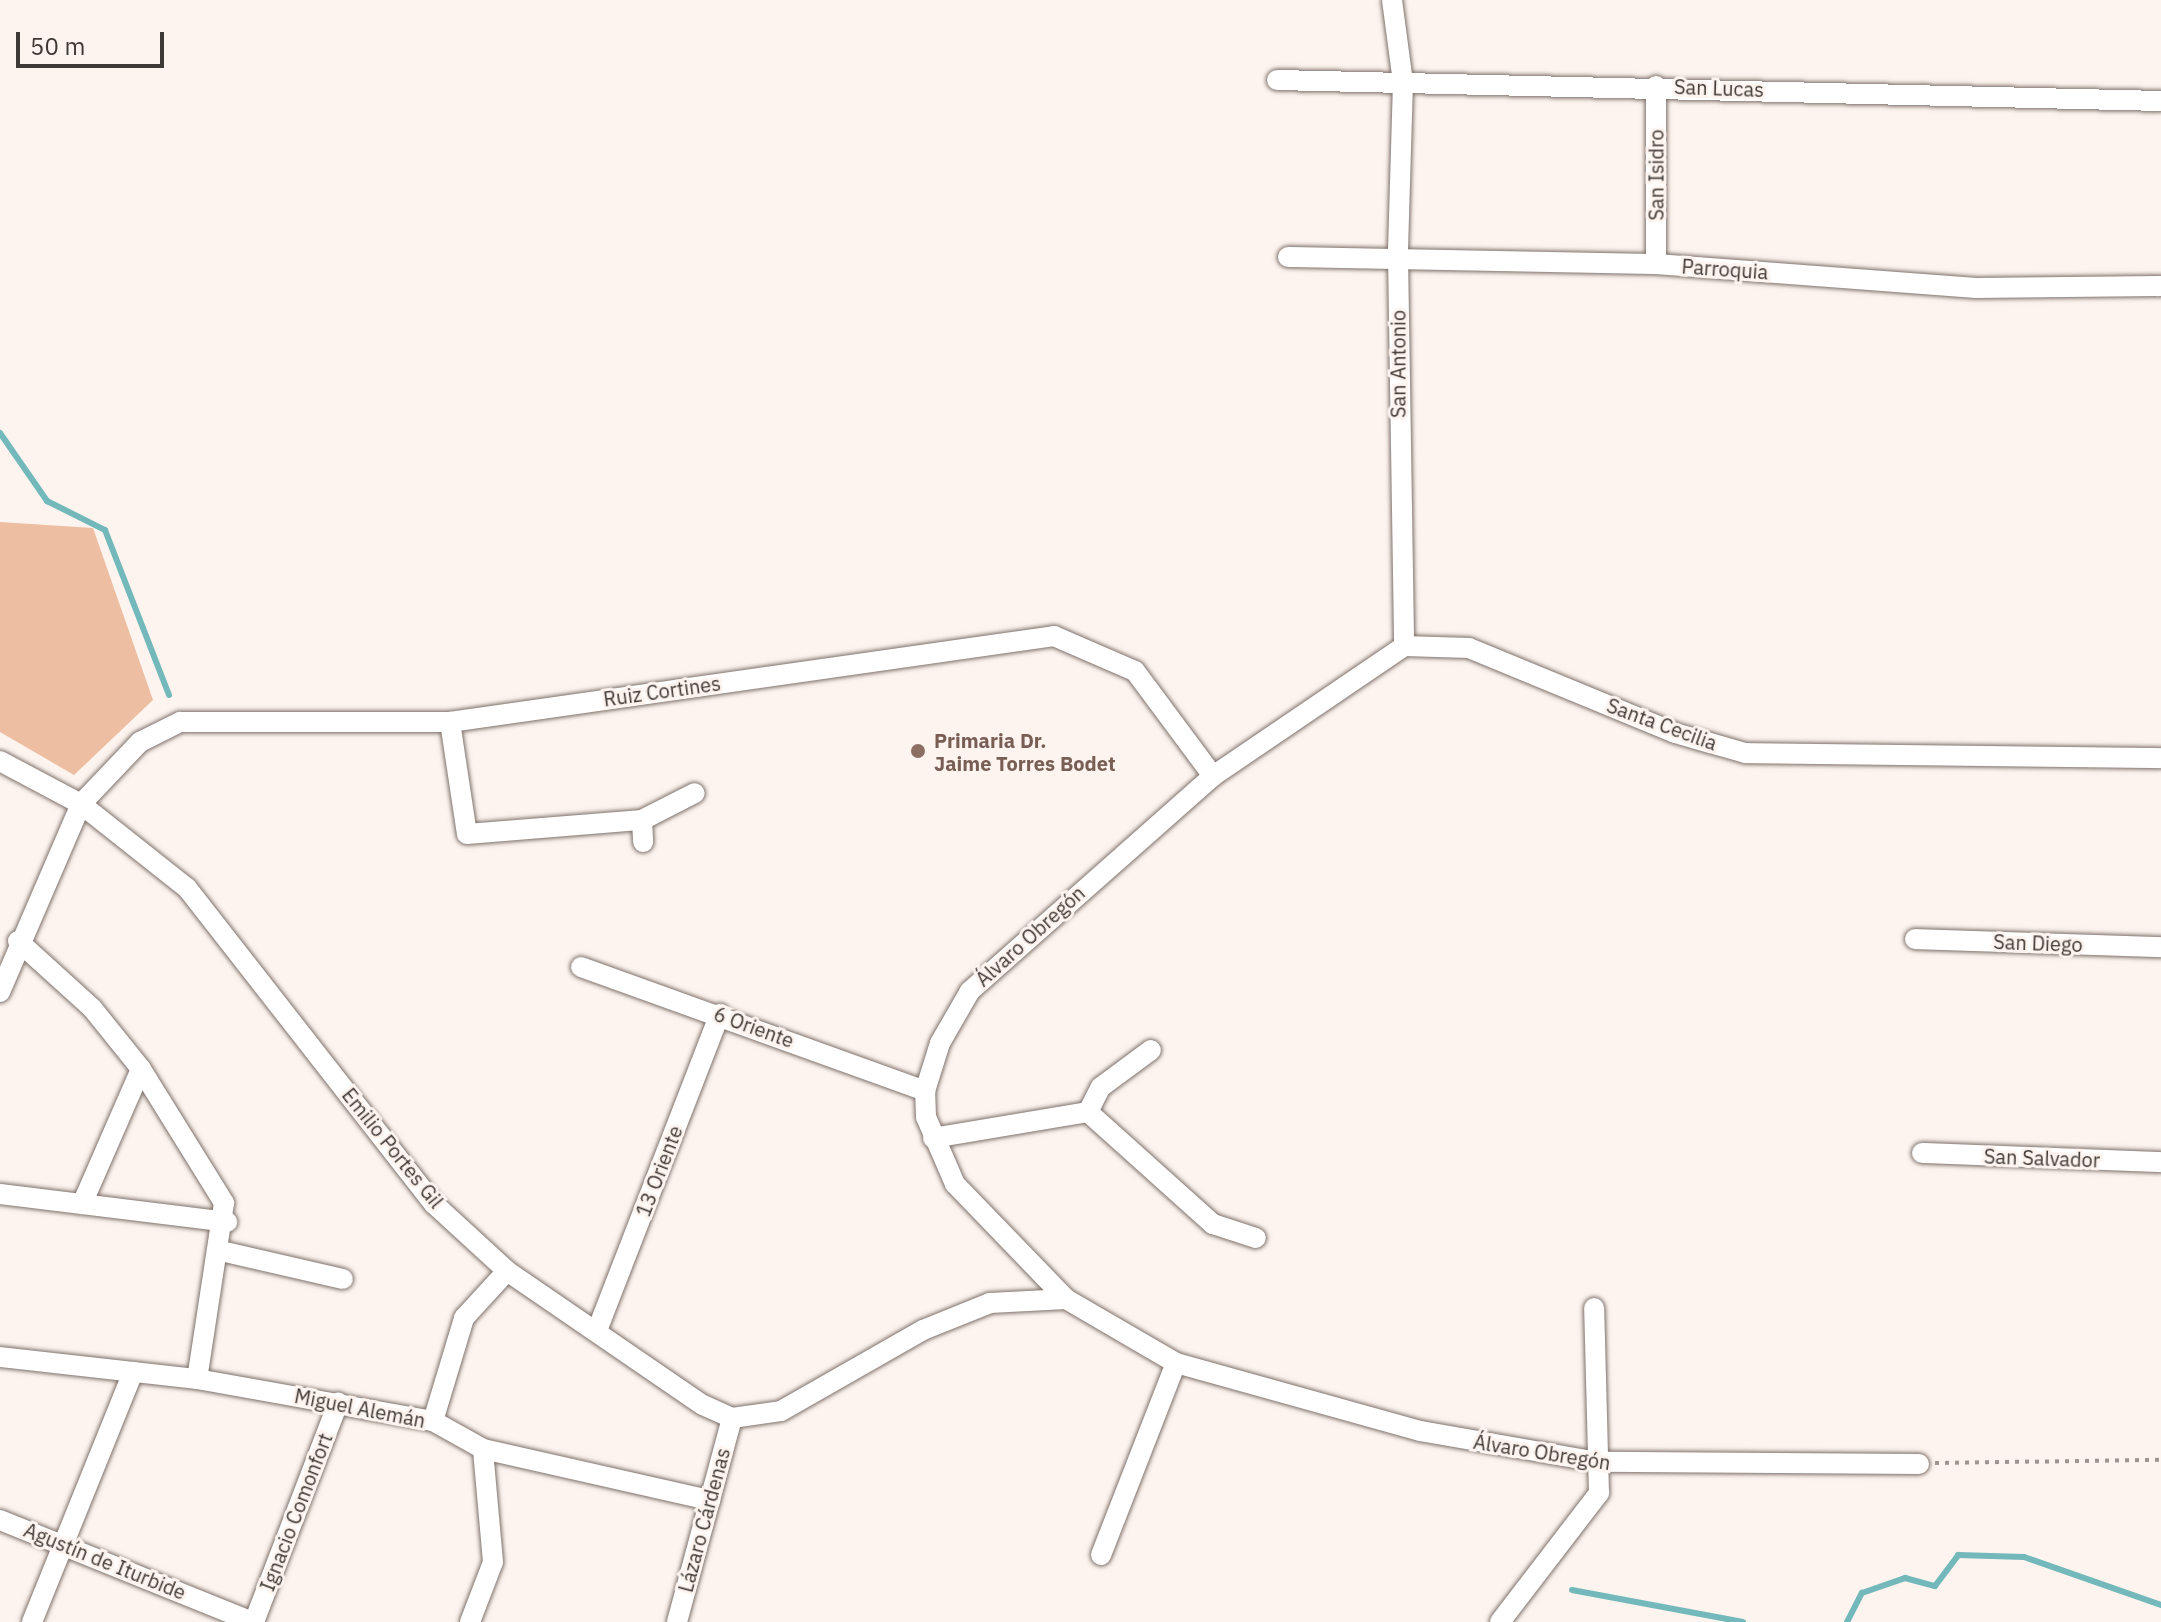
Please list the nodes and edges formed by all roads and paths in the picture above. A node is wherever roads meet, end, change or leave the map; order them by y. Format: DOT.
graph roads {
  1 [pos="1392,0"];
  2 [pos="1277,80"];
  3 [pos="1403,82"];
  4 [pos="1656,86"];
  5 [pos="2161,101"];
  6 [pos="1398,255"];
  7 [pos="1288,257"];
  8 [pos="1656,264"];
  9 [pos="2161,286"];
  10 [pos="1404,646"];
  11 [pos="450,722"];
  12 [pos="2161,758"];
  13 [pos="0,761"];
  14 [pos="1213,776"];
  15 [pos="695,793"];
  16 [pos="81,804"];
  17 [pos="642,820"];
  18 [pos="643,842"];
  19 [pos="1915,939"];
  20 [pos="18,941"];
  21 [pos="2161,947"];
  22 [pos="581,967"];
  23 [pos="0,992"];
  24 [pos="720,1014"];
  25 [pos="1151,1050"];
  26 [pos="141,1069"];
  27 [pos="925,1091"];
  28 [pos="1088,1112"];
  29 [pos="933,1138"];
  30 [pos="1922,1153"];
  31 [pos="2161,1162"];
  32 [pos="0,1194"];
  33 [pos="82,1204"];
  34 [pos="227,1222"];
  35 [pos="1256,1238"];
  36 [pos="221,1251"];
  37 [pos="507,1271"];
  38 [pos="343,1279"];
  39 [pos="1066,1299"];
  40 [pos="1594,1308"];
  41 [pos="598,1328"];
  42 [pos="0,1357"];
  43 [pos="1176,1363"];
  44 [pos="133,1372"];
  45 [pos="197,1379"];
  46 [pos="338,1403"];
  47 [pos="732,1418"];
  48 [pos="433,1421"];
  49 [pos="483,1449"];
  50 [pos="2161,1460"];
  51 [pos="1598,1462"];
  52 [pos="1919,1464"];
  53 [pos="710,1500"];
  54 [pos="0,1520"];
  55 [pos="63,1541"];
  56 [pos="1101,1555"];
  57 [pos="32,1622"];
  58 [pos="254,1622"];
  59 [pos="470,1622"];
  60 [pos="677,1622"];
  61 [pos="1500,1622"];
  1 -- 3 [label="street, San Antonio"];
  2 -- 3 [label="street, San Lucas"];
  3 -- 4 [label="street, San Lucas"];
  3 -- 6 [label="street, San Antonio"];
  4 -- 5 [label="street, San Lucas"];
  4 -- 8 [label="street, San Isidro"];
  6 -- 7 [label="street, Parroquia"];
  6 -- 8 [label="street, Parroquia"];
  6 -- 10 [label="street, San Antonio"];
  8 -- 9 [label="street, Parroquia"];
  10 -- 12 [label="street, Santa Cecilia"];
  10 -- 14 [label="street"];
  11 -- 14 [label="street, Ruiz Cortines"];
  11 -- 16 [label="street, Ruiz Cortines"];
  11 -- 17 [label="street"];
  13 -- 16 [label="street, Emilio Portes Gil"];
  14 -- 27 [label="street, Álvaro Obregón"];
  15 -- 17 [label="street"];
  16 -- 20 [label="street, Ruiz Cortines"];
  16 -- 37 [label="street, Emilio Portes Gil"];
  17 -- 18 [label="street"];
  19 -- 21 [label="street, San Diego"];
  20 -- 23 [label="street, Ruiz Cortines"];
  20 -- 26 [label="street"];
  22 -- 24 [label="street, 6 Oriente"];
  24 -- 27 [label="street, 6 Oriente"];
  24 -- 41 [label="street, 13 Oriente"];
  25 -- 28 [label="street"];
  26 -- 33 [label="street"];
  26 -- 34 [label="street"];
  27 -- 29 [label="street, Álvaro Obregón"];
  28 -- 29 [label="street"];
  28 -- 35 [label="street"];
  29 -- 39 [label="street, Álvaro Obregón"];
  30 -- 31 [label="street, San Salvador"];
  32 -- 33 [label="street"];
  33 -- 34 [label="street"];
  34 -- 36 [label="street"];
  36 -- 38 [label="street"];
  36 -- 45 [label="street"];
  37 -- 41 [label="street, Emilio Portes Gil"];
  37 -- 48 [label="street"];
  39 -- 43 [label="street, Álvaro Obregón"];
  39 -- 47 [label="street"];
  40 -- 51 [label="street"];
  41 -- 47 [label="street, Emilio Portes Gil"];
  42 -- 44 [label="street, Miguel Alemán"];
  43 -- 51 [label="street, Álvaro Obregón"];
  43 -- 56 [label="street"];
  44 -- 45 [label="street, Miguel Alemán"];
  44 -- 55 [label="street"];
  45 -- 46 [label="street, Miguel Alemán"];
  46 -- 48 [label="street, Miguel Alemán"];
  46 -- 58 [label="street, Ignacio Comonfort"];
  47 -- 53 [label="street, Lázaro Cárdenas"];
  48 -- 49 [label="street, Miguel Alemán"];
  49 -- 53 [label="street, Miguel Alemán"];
  49 -- 59 [label="street"];
  50 -- 52 [label="path"];
  51 -- 52 [label="street, Álvaro Obregón"];
  51 -- 61 [label="street"];
  53 -- 60 [label="street, Lázaro Cárdenas"];
  54 -- 55 [label="street, Agustín de Iturbide"];
  55 -- 57 [label="street"];
  55 -- 58 [label="street, Agustín de Iturbide"];
}
